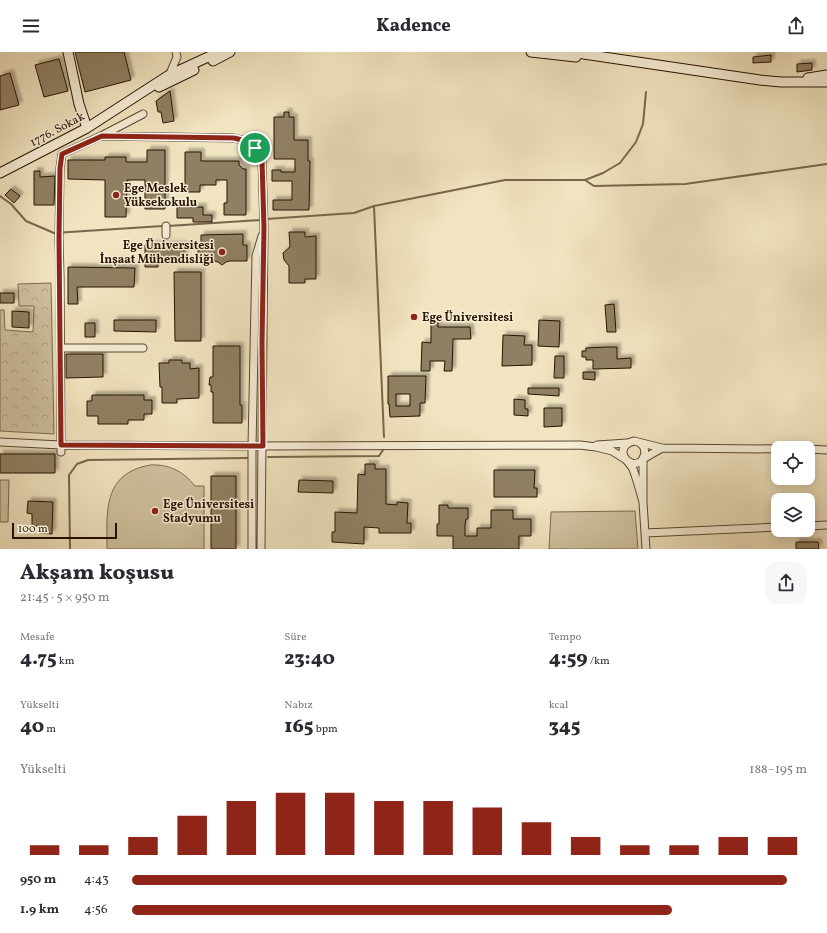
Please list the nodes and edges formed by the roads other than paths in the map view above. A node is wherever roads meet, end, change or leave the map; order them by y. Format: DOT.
graph roads {
  1 [pos="68,52"];
  2 [pos="176,52"];
  3 [pos="230,52"];
  4 [pos="531,52"];
  5 [pos="220,54"];
  6 [pos="573,54"];
  7 [pos="827,75"];
  8 [pos="169,79"];
  9 [pos="781,82"];
  10 [pos="827,82"];
  11 [pos="143,114"];
  12 [pos="87,128"];
  13 [pos="102,136"];
  14 [pos="0,173"];
  15 [pos="264,223"];
  16 [pos="166,226"];
  17 [pos="166,235"];
  18 [pos="255,303"];
  19 [pos="263,304"];
  20 [pos="254,342"];
  21 [pos="262,342"];
  22 [pos="61,348"];
  23 [pos="143,348"];
  24 [pos="0,442"];
  25 [pos="627,443"];
  26 [pos="641,444"];
  27 [pos="585,445"];
  28 [pos="252,446"];
  29 [pos="263,446"];
  30 [pos="61,448"];
  31 [pos="662,448"];
  32 [pos="771,449"];
  33 [pos="815,449"];
  34 [pos="827,450"];
  35 [pos="625,459"];
  36 [pos="643,459"];
  37 [pos="643,502"];
  38 [pos="827,525"];
  39 [pos="815,526"];
  40 [pos="771,527"];
  41 [pos="645,533"];
  42 [pos="252,549"];
  43 [pos="261,549"];
  44 [pos="646,549"];
  1 -- 12 [label="street"];
  2 -- 8 [label="street"];
  3 -- 5 [label="street, 1776. Sokak"];
  4 -- 6 [label="street"];
  5 -- 8 [label="street, 1776. Sokak"];
  6 -- 9 [label="street"];
  7 -- 9 [label="street"];
  8 -- 12 [label="street, 1776. Sokak"];
  9 -- 10 [label="street"];
  11 -- 13 [label="street"];
  12 -- 14 [label="street, 1776. Sokak"];
  13 -- 15 [label="street"];
  13 -- 22 [label="street"];
  15 -- 18 [label="street"];
  15 -- 19 [label="street"];
  16 -- 17 [label="street"];
  18 -- 19 [label="street"];
  18 -- 20 [label="street"];
  19 -- 21 [label="street"];
  20 -- 21 [label="street"];
  20 -- 28 [label="street"];
  21 -- 29 [label="street"];
  22 -- 23 [label="street"];
  22 -- 30 [label="street"];
  24 -- 30 [label="street"];
  25 -- 26 [label="street"];
  25 -- 27 [label="street"];
  25 -- 35 [label="street"];
  26 -- 31 [label="street"];
  26 -- 36 [label="street"];
  27 -- 29 [label="street"];
  27 -- 35 [label="street"];
  28 -- 29 [label="street"];
  28 -- 30 [label="street"];
  28 -- 42 [label="street"];
  29 -- 43 [label="street"];
  31 -- 32 [label="street"];
  31 -- 36 [label="street"];
  33 -- 34 [label="street"];
  35 -- 36 [label="street"];
  35 -- 37 [label="street"];
  36 -- 37 [label="street"];
  37 -- 41 [label="street"];
  38 -- 39 [label="street"];
  40 -- 41 [label="street"];
  41 -- 44 [label="street"];
}
